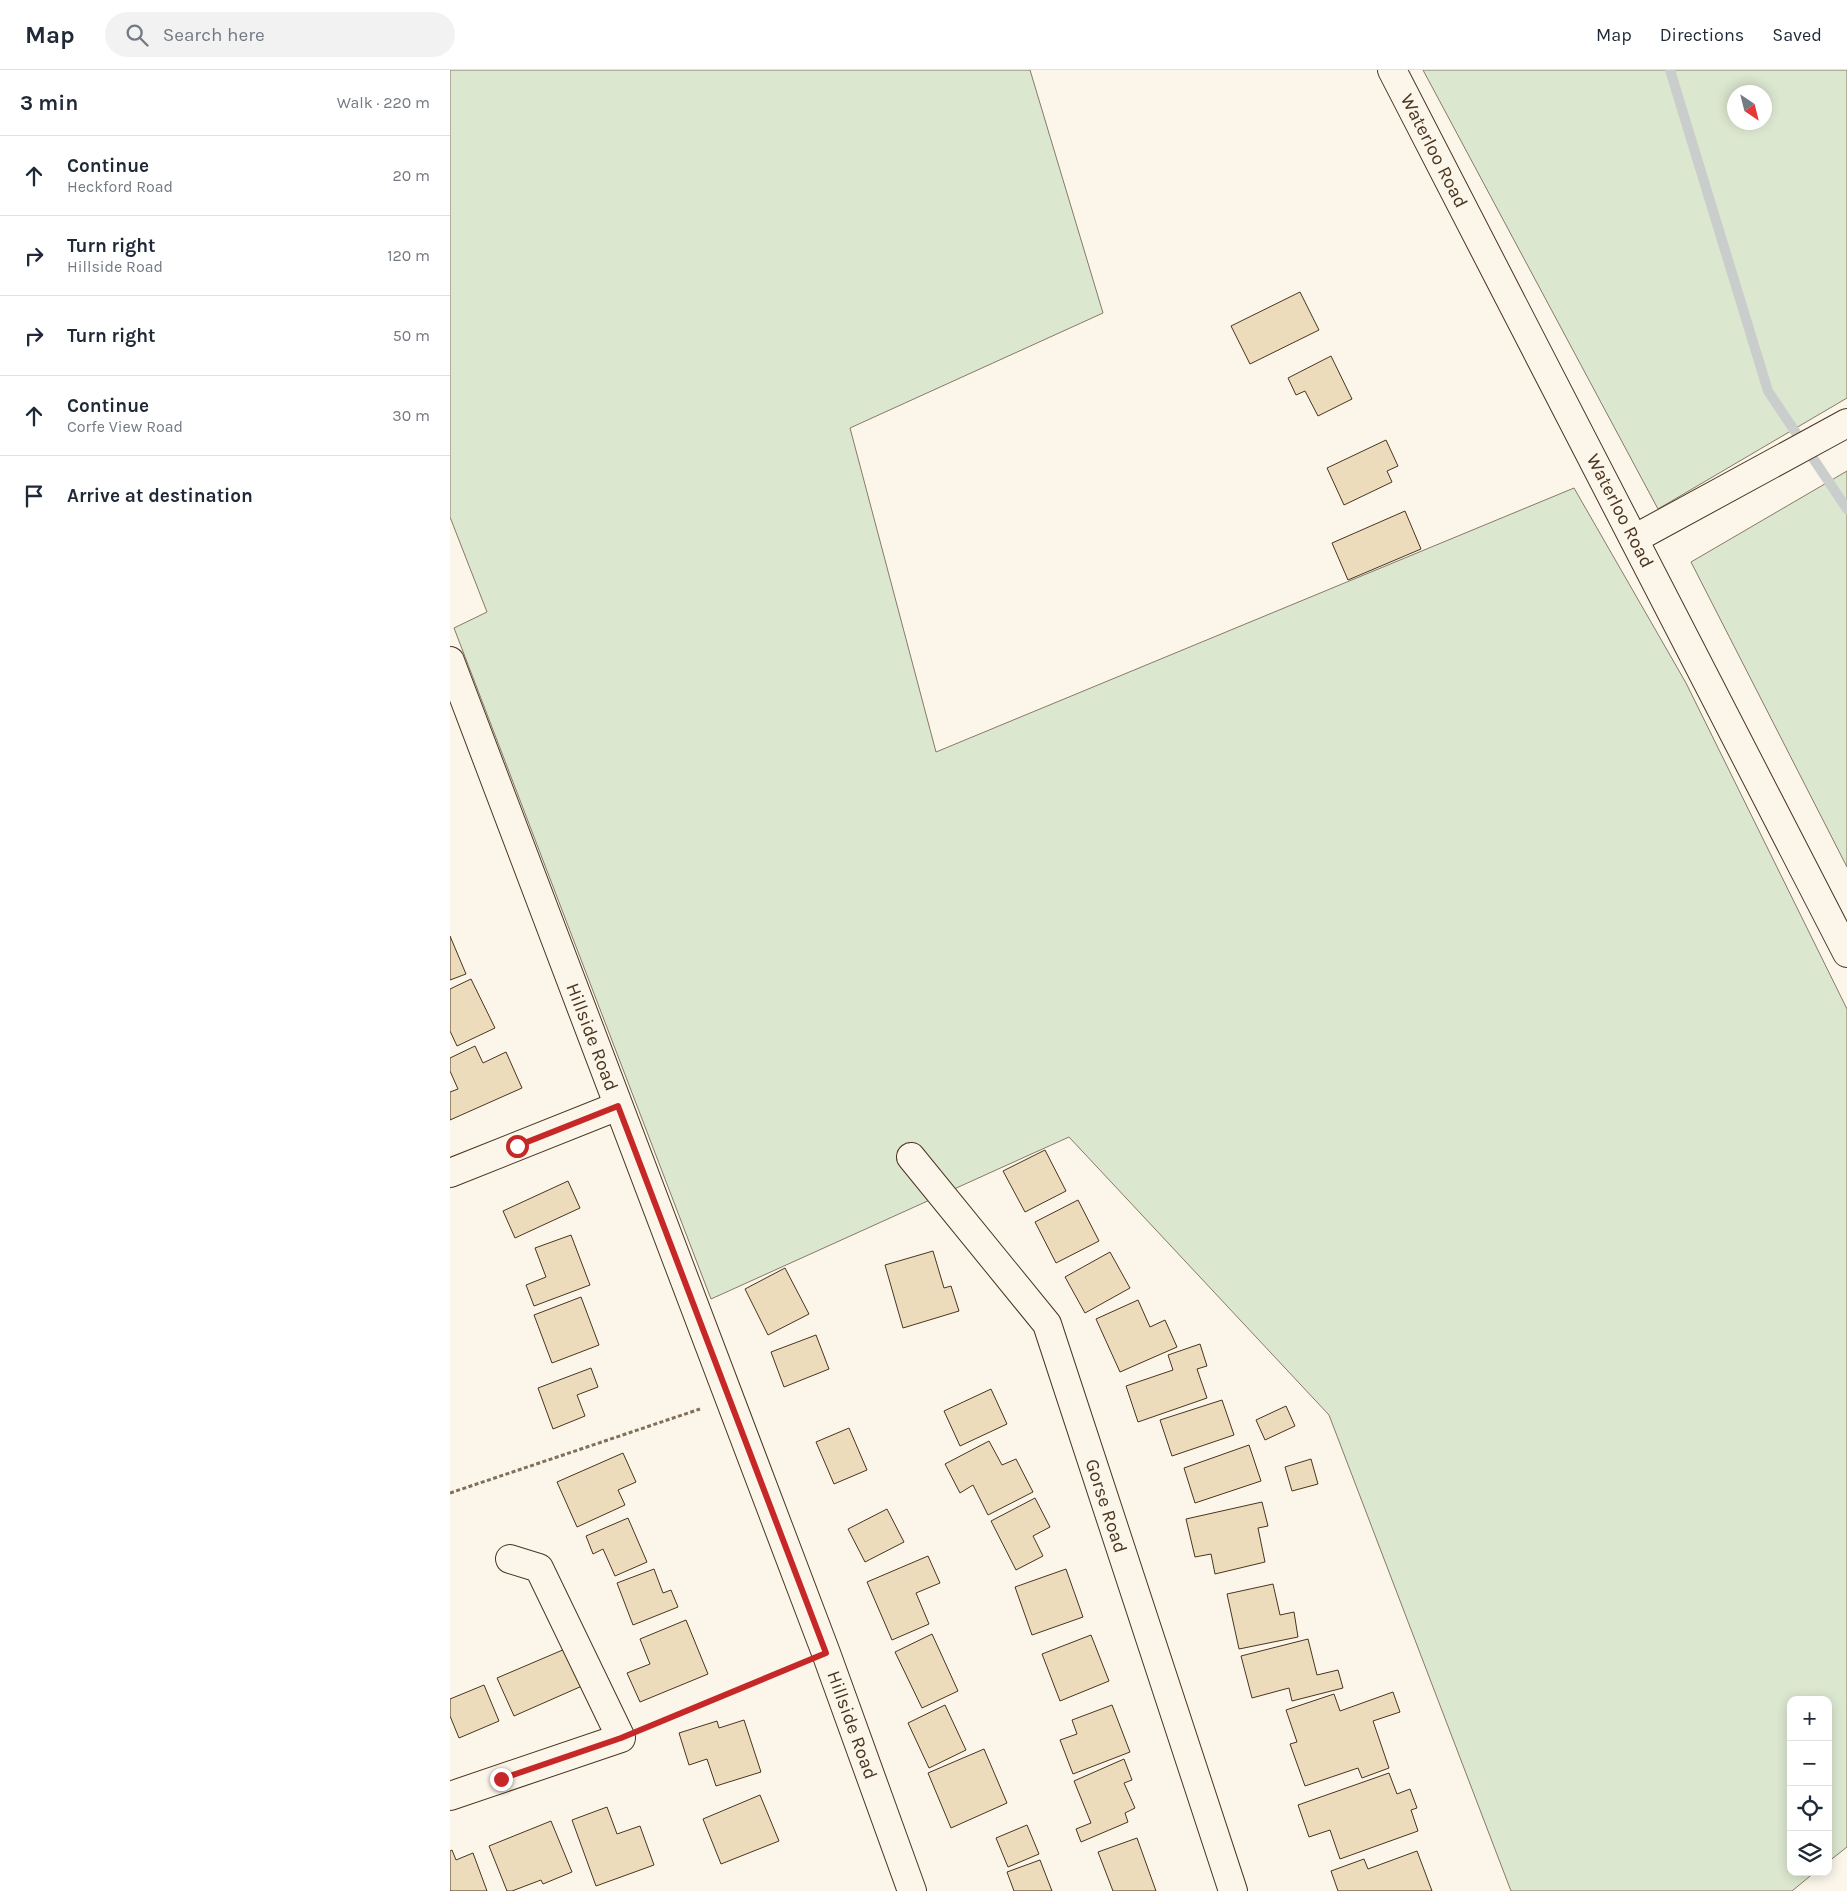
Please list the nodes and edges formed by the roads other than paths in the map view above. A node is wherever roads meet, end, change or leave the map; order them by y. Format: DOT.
graph roads {
  1 [pos="1392,70"];
  2 [pos="1847,423"];
  3 [pos="1634,539"];
  4 [pos="450,661"];
  5 [pos="1847,953"];
  6 [pos="618,1106"];
  7 [pos="912,1157"];
  8 [pos="450,1173"];
  9 [pos="510,1559"];
  10 [pos="450,1796"];
  11 [pos="912,1891"];
  12 [pos="1234,1891"];
  1 -- 3 [label="street, Waterloo Road"];
  2 -- 3 [label="street"];
  3 -- 5 [label="street, Waterloo Road"];
  4 -- 6 [label="street, Hillside Road"];
  6 -- 8 [label="street"];
  6 -- 11 [label="street, Hillside Road"];
  7 -- 12 [label="street, Gorse Road"];
  9 -- 10 [label="street"];
}
